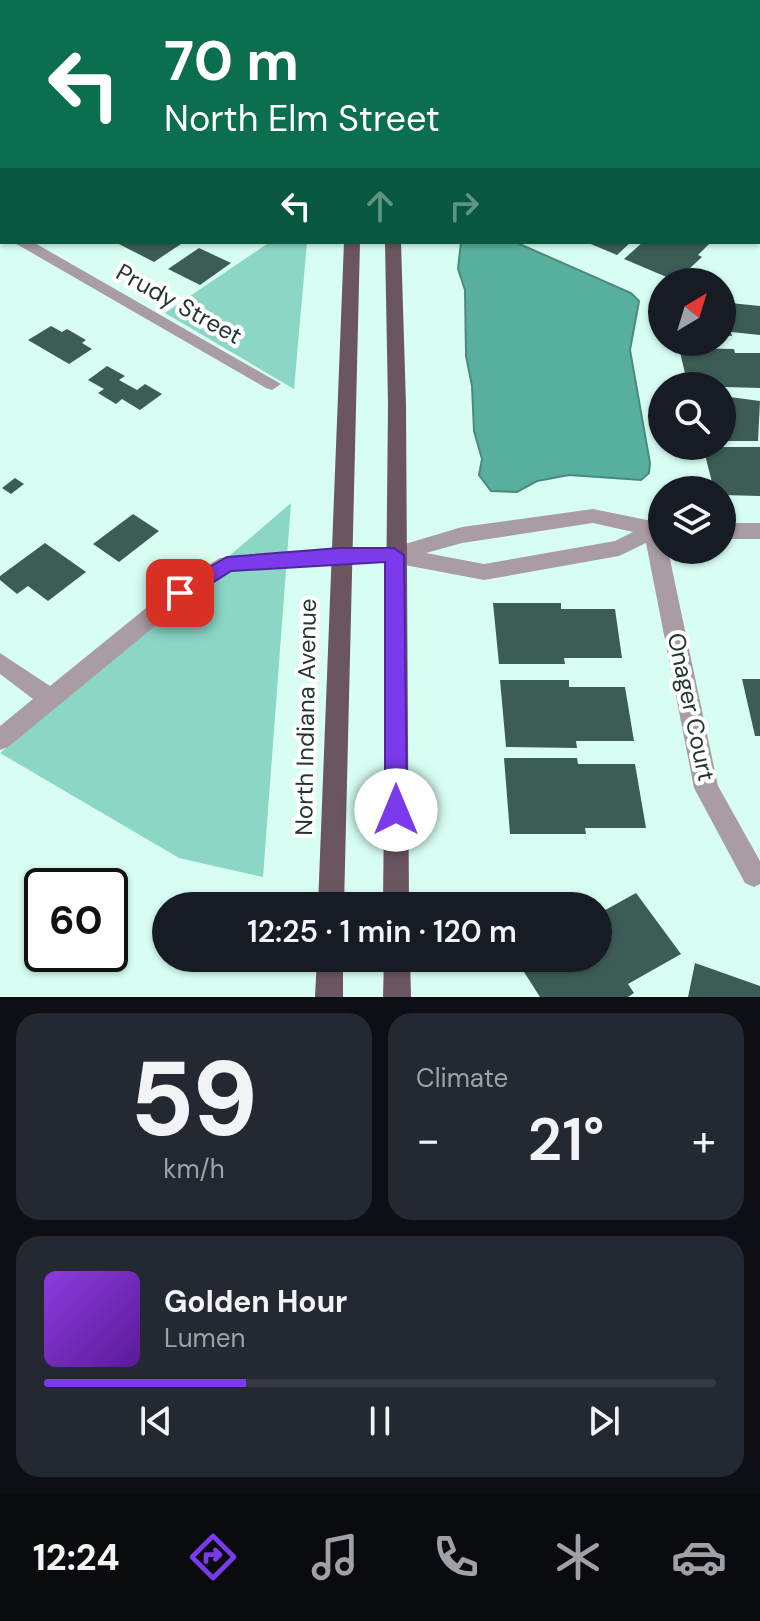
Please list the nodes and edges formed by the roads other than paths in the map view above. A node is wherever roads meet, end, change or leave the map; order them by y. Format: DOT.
graph roads {
  1 [pos="25,244"];
  2 [pos="352,244"];
  3 [pos="393,244"];
  4 [pos="272,384"];
  5 [pos="537,526"];
  6 [pos="648,528"];
  7 [pos="736,531"];
  8 [pos="760,531"];
  9 [pos="648,535"];
  10 [pos="340,555"];
  11 [pos="394,555"];
  12 [pos="551,560"];
  13 [pos="664,564"];
  14 [pos="0,662"];
  15 [pos="49,698"];
  16 [pos="0,740"];
  17 [pos="754,875"];
  18 [pos="331,892"];
  19 [pos="396,892"];
  20 [pos="330,972"];
  21 [pos="397,972"];
  22 [pos="329,997"];
  23 [pos="397,997"];
  1 -- 4 [label="street, Prudy Street"];
  2 -- 10 [label="main road, North Indiana Avenue"];
  3 -- 11 [label="main road"];
  5 -- 6 [label="street"];
  5 -- 11 [label="street"];
  5 -- 12 [label="street"];
  7 -- 8 [label="street"];
  9 -- 12 [label="street"];
  10 -- 11 [label="street"];
  10 -- 15 [label="street"];
  10 -- 18 [label="main road, North Indiana Avenue"];
  11 -- 12 [label="street"];
  11 -- 19 [label="main road"];
  13 -- 17 [label="street, Onager Court"];
  14 -- 15 [label="street"];
  15 -- 16 [label="street"];
  20 -- 22 [label="main road"];
  21 -- 23 [label="main road"];
}
